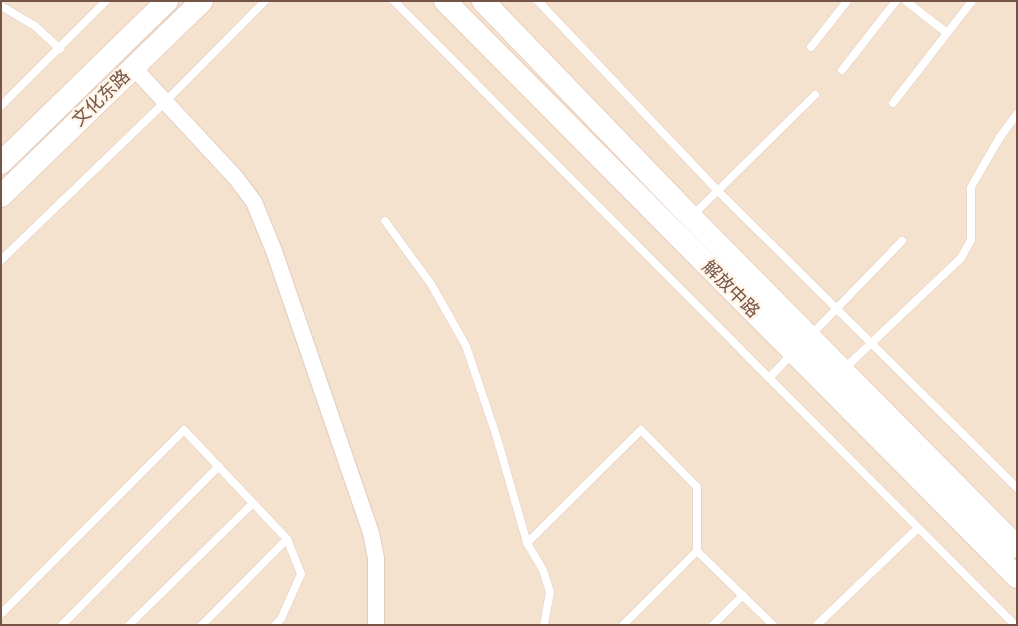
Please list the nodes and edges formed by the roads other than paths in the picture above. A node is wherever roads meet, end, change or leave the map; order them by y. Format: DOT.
graph roads {
  1 [pos="106,1"];
  2 [pos="167,1"];
  3 [pos="202,1"];
  4 [pos="265,1"];
  5 [pos="394,1"];
  6 [pos="445,1"];
  7 [pos="483,1"];
  8 [pos="538,1"];
  9 [pos="847,1"];
  10 [pos="906,1"];
  11 [pos="972,1"];
  12 [pos="891,3"];
  13 [pos="1,6"];
  14 [pos="947,33"];
  15 [pos="811,47"];
  16 [pos="60,49"];
  17 [pos="132,67"];
  18 [pos="842,70"];
  19 [pos="815,95"];
  20 [pos="165,102"];
  21 [pos="893,103"];
  22 [pos="1,106"];
  23 [pos="1017,114"];
  24 [pos="1,163"];
  25 [pos="718,191"];
  26 [pos="1,196"];
  27 [pos="691,217"];
  28 [pos="385,221"];
  29 [pos="902,242"];
  30 [pos="1,260"];
  31 [pos="837,309"];
  32 [pos="871,344"];
  33 [pos="802,345"];
  34 [pos="843,371"];
  35 [pos="769,378"];
  36 [pos="219,466"];
  37 [pos="1017,488"];
  38 [pos="252,503"];
  39 [pos="918,528"];
  40 [pos="287,539"];
  41 [pos="528,543"];
  42 [pos="1017,547"];
  43 [pos="697,552"];
  44 [pos="1017,577"];
  45 [pos="742,595"];
  46 [pos="1,614"];
  47 [pos="281,623"];
  48 [pos="62,625"];
  49 [pos="129,625"];
  50 [pos="202,625"];
  51 [pos="376,625"];
  52 [pos="544,625"];
  53 [pos="623,625"];
  54 [pos="713,625"];
  55 [pos="773,625"];
  56 [pos="817,625"];
  57 [pos="1015,625"];
  1 -- 16 [label="lane"];
  2 -- 24 [label="street, 文化东路"];
  3 -- 17 [label="street, 文化东路"];
  4 -- 20 [label="lane"];
  5 -- 35 [label="lane"];
  6 -- 33 [label="street, 解放中路"];
  7 -- 27 [label="street, 解放中路"];
  8 -- 25 [label="lane"];
  9 -- 15 [label="lane"];
  10 -- 14 [label="lane"];
  11 -- 14 [label="lane"];
  12 -- 18 [label="lane"];
  13 -- 16 [label="lane"];
  14 -- 21 [label="lane"];
  16 -- 22 [label="lane"];
  17 -- 20 [label="street"];
  17 -- 26 [label="street, 文化东路"];
  19 -- 25 [label="lane"];
  20 -- 30 [label="lane"];
  20 -- 51 [label="street"];
  23 -- 32 [label="lane"];
  25 -- 27 [label="lane"];
  25 -- 31 [label="lane"];
  27 -- 33 [label="street, 解放中路"];
  28 -- 41 [label="lane"];
  29 -- 31 [label="lane"];
  31 -- 32 [label="lane"];
  31 -- 33 [label="lane"];
  32 -- 34 [label="lane"];
  32 -- 37 [label="lane"];
  33 -- 34 [label="street, 解放中路"];
  33 -- 35 [label="lane"];
  33 -- 44 [label="street, 解放中路"];
  34 -- 42 [label="street, 解放中路"];
  35 -- 39 [label="lane"];
  36 -- 38 [label="lane"];
  36 -- 46 [label="lane"];
  36 -- 48 [label="lane"];
  38 -- 40 [label="lane"];
  38 -- 49 [label="lane"];
  39 -- 56 [label="lane"];
  39 -- 57 [label="lane"];
  40 -- 47 [label="lane"];
  40 -- 50 [label="lane"];
  41 -- 43 [label="lane"];
  41 -- 52 [label="lane"];
  43 -- 45 [label="lane"];
  43 -- 53 [label="lane"];
  45 -- 54 [label="lane"];
  45 -- 55 [label="lane"];
}
